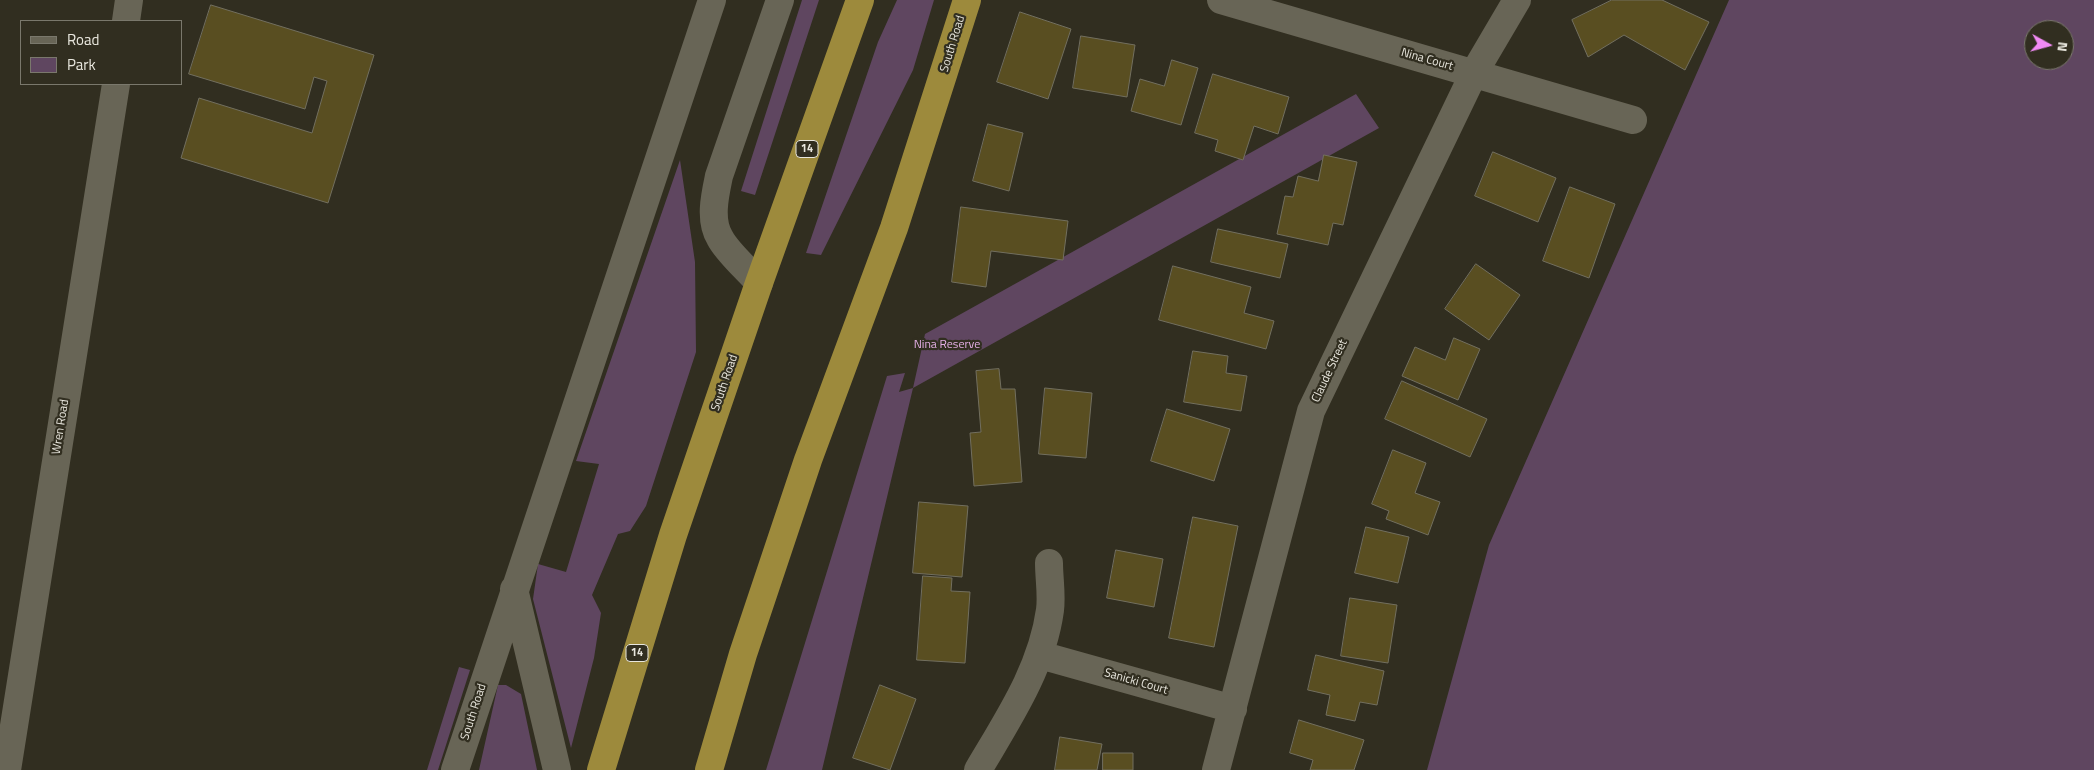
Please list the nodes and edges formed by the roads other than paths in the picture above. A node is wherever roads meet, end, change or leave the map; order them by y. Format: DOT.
graph roads {
  1 [pos="129,0"];
  2 [pos="712,0"];
  3 [pos="780,0"];
  4 [pos="860,0"];
  5 [pos="967,0"];
  6 [pos="1221,0"];
  7 [pos="1516,0"];
  8 [pos="126,20"];
  9 [pos="1474,73"];
  10 [pos="116,85"];
  11 [pos="1633,120"];
  12 [pos="759,283"];
  13 [pos="1049,564"];
  14 [pos="514,589"];
  15 [pos="1040,655"];
  16 [pos="1233,709"];
  17 [pos="7,770"];
  18 [pos="455,770"];
  19 [pos="557,770"];
  20 [pos="601,770"];
  21 [pos="709,770"];
  22 [pos="978,770"];
  23 [pos="1216,770"];
  1 -- 8 [label="street"];
  2 -- 14 [label="street, South Road"];
  3 -- 12 [label="street"];
  4 -- 12 [label="highway, South Road / 14"];
  5 -- 21 [label="highway, South Road"];
  6 -- 9 [label="street, Nina Court"];
  7 -- 9 [label="street, Claude Street"];
  9 -- 11 [label="street, Nina Court"];
  9 -- 16 [label="street, Claude Street"];
  10 -- 17 [label="street, Wren Road"];
  12 -- 20 [label="highway, South Road / 14"];
  13 -- 15 [label="street"];
  14 -- 18 [label="street, South Road"];
  14 -- 19 [label="street"];
  15 -- 16 [label="street, Sanicki Court"];
  15 -- 22 [label="street"];
  16 -- 23 [label="street, Claude Street"];
}
